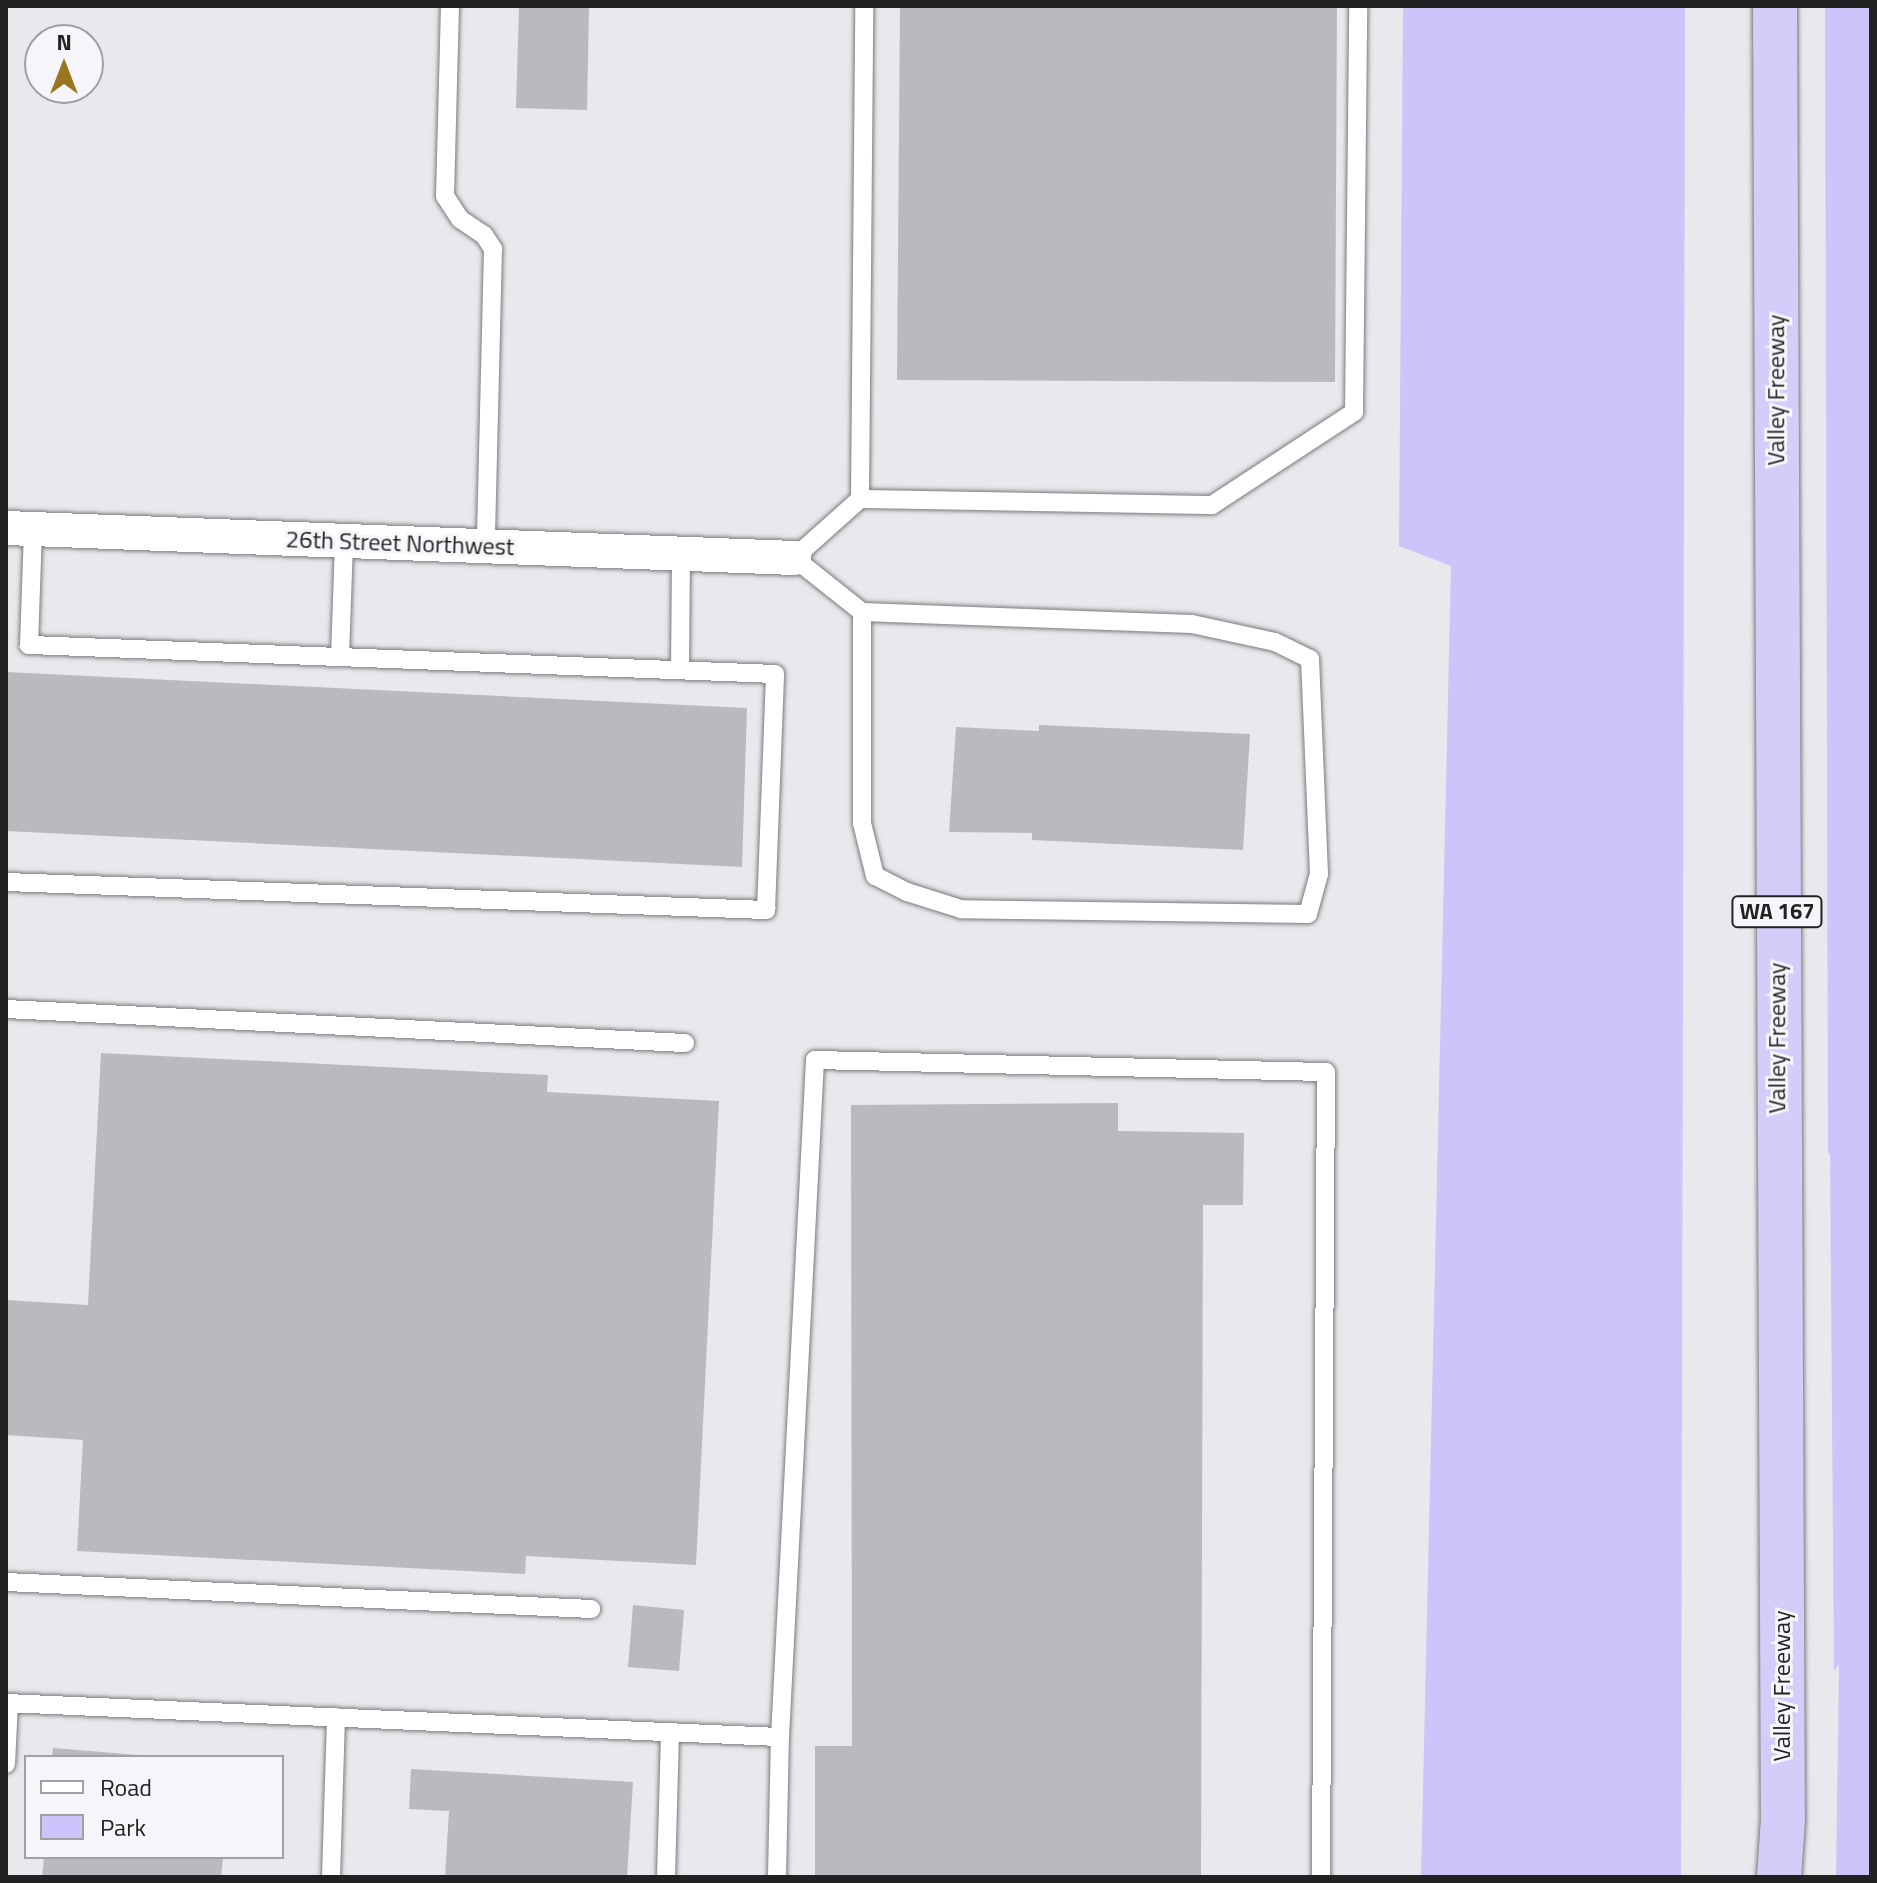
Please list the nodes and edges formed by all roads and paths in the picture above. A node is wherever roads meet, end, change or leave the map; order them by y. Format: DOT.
graph roads {
  1 [pos="450,6"];
  2 [pos="864,6"];
  3 [pos="1358,6"];
  4 [pos="1775,6"];
  5 [pos="860,499"];
  6 [pos="20,529"];
  7 [pos="344,541"];
  8 [pos="486,546"];
  9 [pos="681,554"];
  10 [pos="794,558"];
  11 [pos="862,612"];
  12 [pos="340,657"];
  13 [pos="680,670"];
  14 [pos="6,882"];
  15 [pos="6,1009"];
  16 [pos="685,1043"];
  17 [pos="6,1582"];
  18 [pos="591,1609"];
  19 [pos="7,1703"];
  20 [pos="336,1717"];
  21 [pos="670,1732"];
  22 [pos="780,1737"];
  23 [pos="6,1764"];
  24 [pos="331,1877"];
  25 [pos="666,1877"];
  26 [pos="777,1877"];
  27 [pos="1321,1877"];
  28 [pos="1779,1877"];
  1 -- 8 [label="lane"];
  2 -- 5 [label="lane"];
  3 -- 5 [label="lane"];
  4 -- 28 [label="highway, Valley Freeway / WA 167"];
  5 -- 10 [label="lane"];
  6 -- 7 [label="street, 26th Street Northwest"];
  6 -- 12 [label="lane"];
  7 -- 8 [label="street, 26th Street Northwest"];
  7 -- 12 [label="lane"];
  8 -- 9 [label="street, 26th Street Northwest"];
  9 -- 10 [label="street, 26th Street Northwest"];
  9 -- 13 [label="lane"];
  10 -- 11 [label="lane"];
  11 -- 11 [label="lane"];
  12 -- 13 [label="lane"];
  13 -- 14 [label="lane"];
  15 -- 16 [label="lane"];
  17 -- 18 [label="lane"];
  19 -- 20 [label="lane"];
  19 -- 23 [label="lane"];
  20 -- 21 [label="lane"];
  20 -- 24 [label="lane"];
  21 -- 22 [label="lane"];
  21 -- 25 [label="lane"];
  22 -- 26 [label="lane"];
  22 -- 27 [label="lane"];
}
